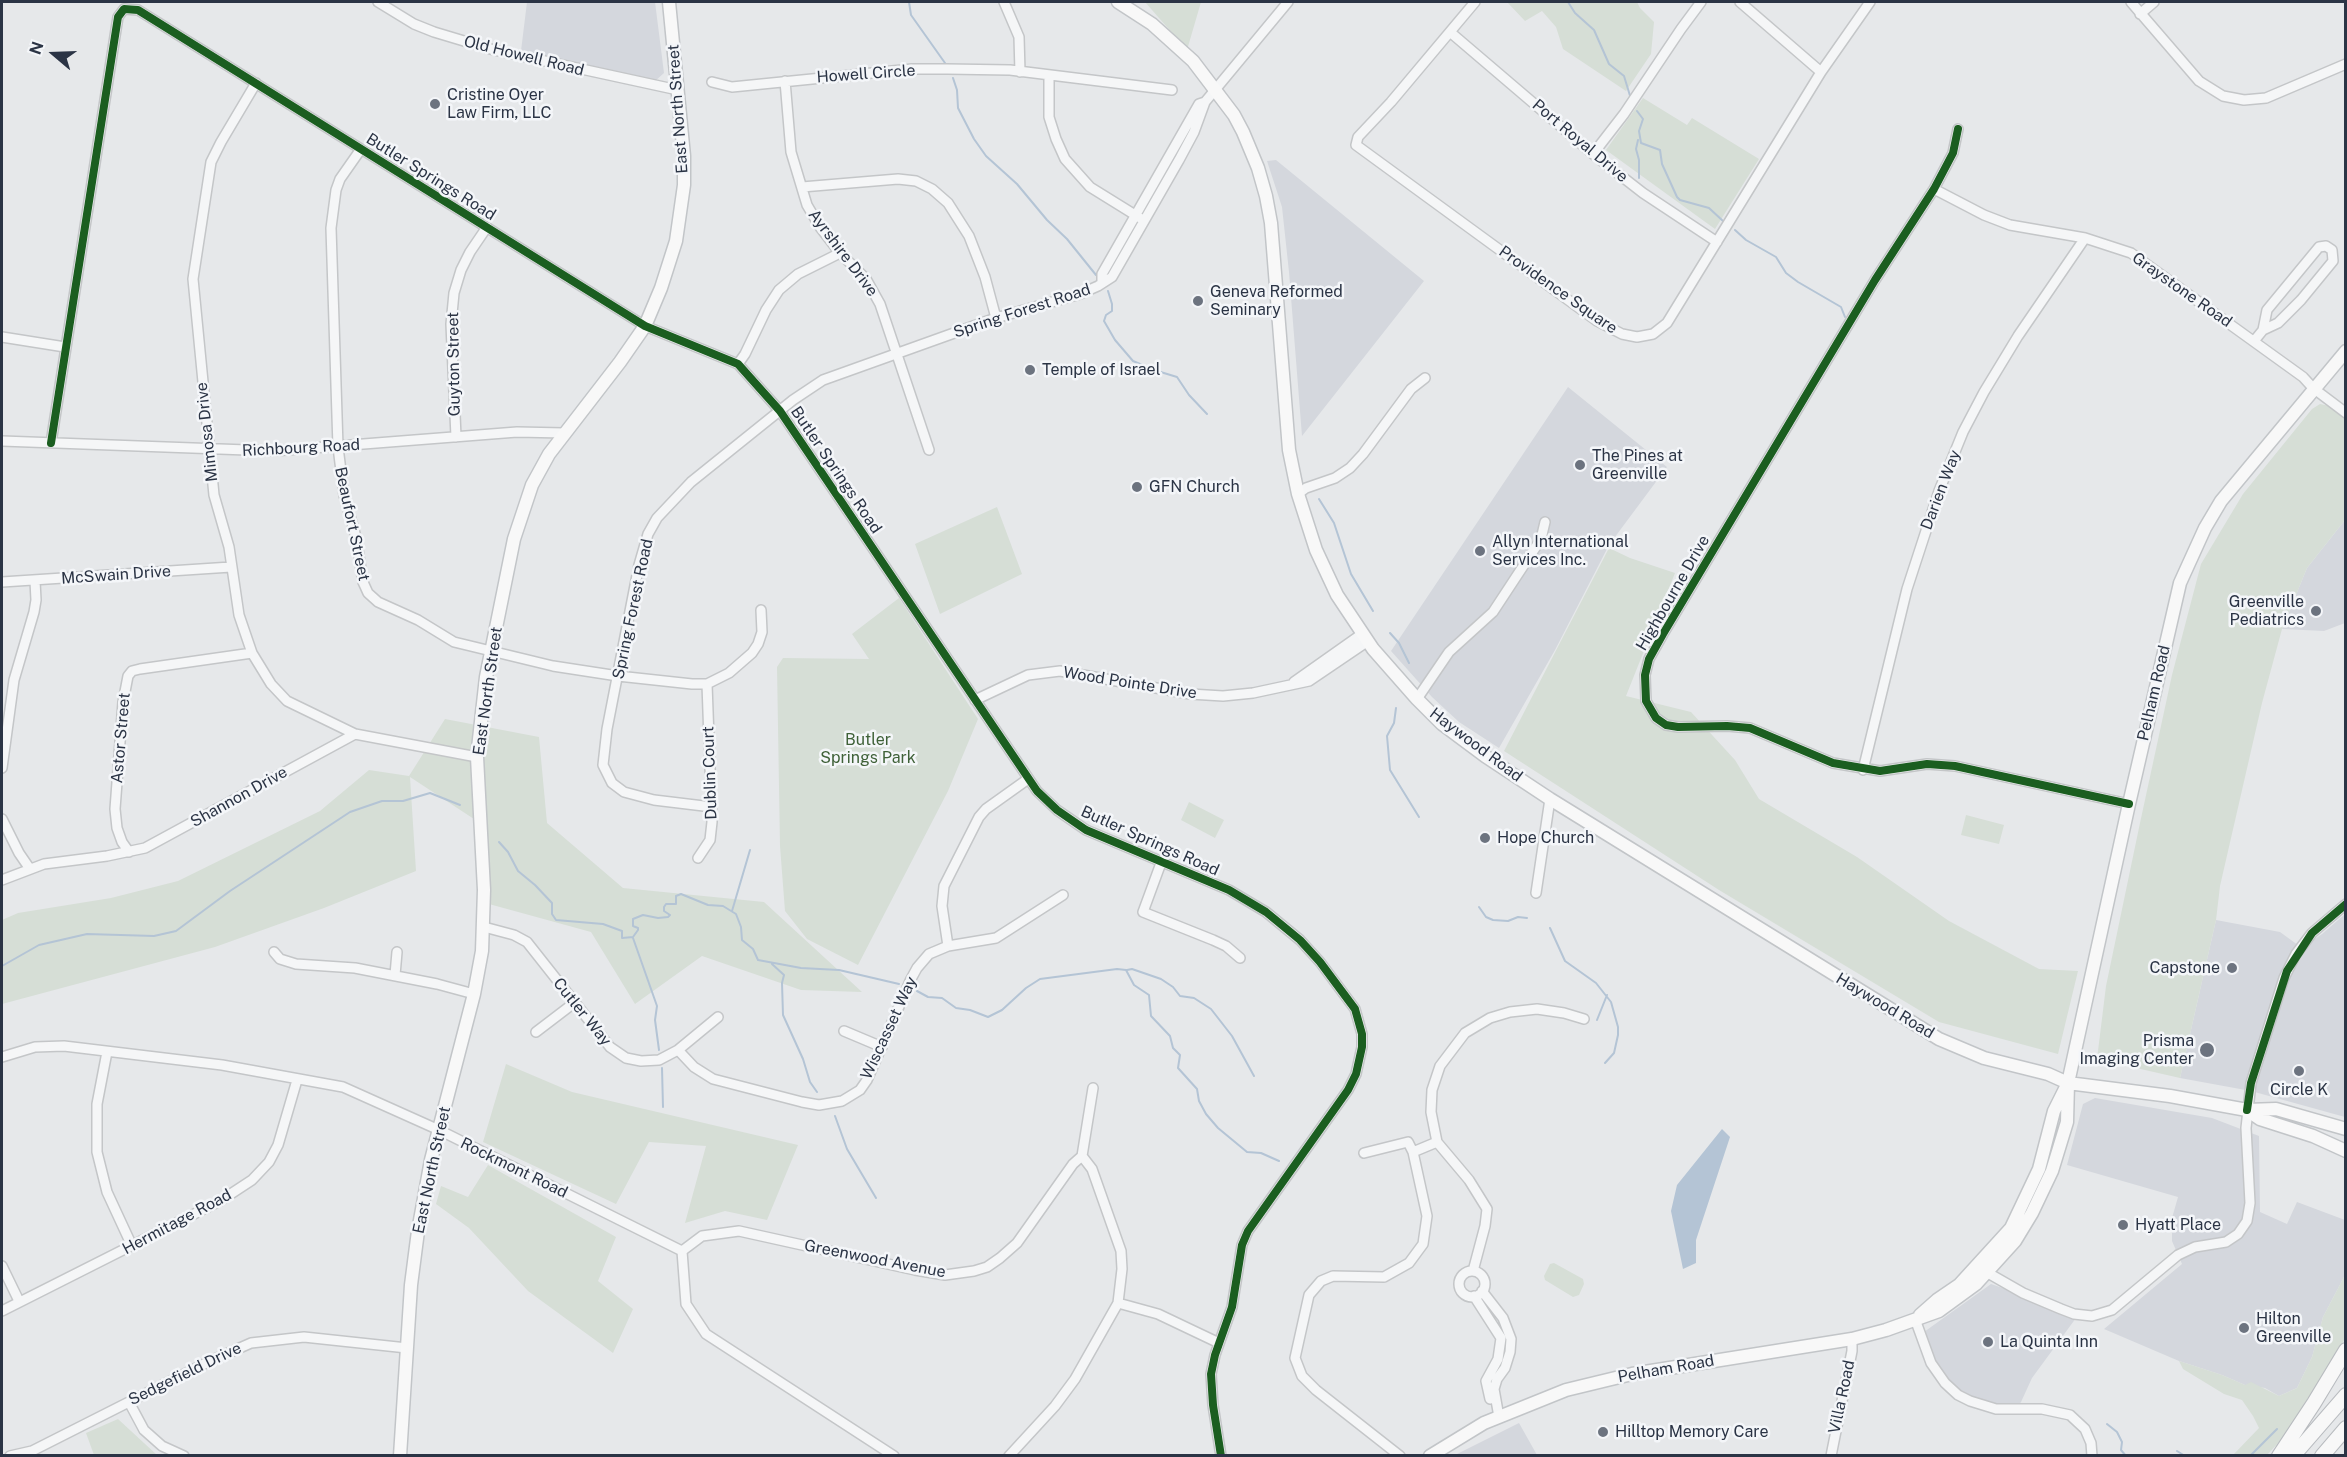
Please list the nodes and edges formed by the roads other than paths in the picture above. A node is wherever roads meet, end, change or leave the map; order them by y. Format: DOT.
graph roads {
  1 [pos="378,2"];
  2 [pos="669,2"];
  3 [pos="1004,2"];
  4 [pos="1118,2"];
  5 [pos="1288,2"];
  6 [pos="1475,2"];
  7 [pos="1701,2"];
  8 [pos="1740,2"];
  9 [pos="1870,2"];
  10 [pos="2131,2"];
  11 [pos="2154,2"];
  12 [pos="2140,14"];
  13 [pos="1450,32"];
  14 [pos="2346,64"];
  15 [pos="1020,72"];
  16 [pos="1821,72"];
  17 [pos="1049,75"];
  18 [pos="712,81"];
  19 [pos="785,81"];
  20 [pos="256,83"];
  21 [pos="678,90"];
  22 [pos="1172,90"];
  23 [pos="1216,90"];
  24 [pos="1205,102"];
  25 [pos="1958,129"];
  26 [pos="361,149"];
  27 [pos="1593,154"];
  28 [pos="802,187"];
  29 [pos="1935,189"];
  30 [pos="1135,214"];
  31 [pos="1145,220"];
  32 [pos="487,227"];
  33 [pos="2085,238"];
  34 [pos="1717,242"];
  35 [pos="840,253"];
  36 [pos="1102,283"];
  37 [pos="996,318"];
  38 [pos="645,326"];
  39 [pos="2263,330"];
  40 [pos="2,337"];
  41 [pos="2254,341"];
  42 [pos="64,347"];
  43 [pos="2346,351"];
  44 [pos="897,353"];
  45 [pos="738,364"];
  46 [pos="1425,378"];
  47 [pos="2313,388"];
  48 [pos="780,411"];
  49 [pos="2346,413"];
  50 [pos="564,433"];
  51 [pos="456,437"];
  52 [pos="2,441"];
  53 [pos="51,443"];
  54 [pos="338,447"];
  55 [pos="209,450"];
  56 [pos="929,450"];
  57 [pos="1298,494"];
  58 [pos="1545,522"];
  59 [pos="231,567"];
  60 [pos="35,581"];
  61 [pos="2,582"];
  62 [pos="761,610"];
  63 [pos="1365,638"];
  64 [pos="491,652"];
  65 [pos="252,653"];
  66 [pos="618,676"];
  67 [pos="707,684"];
  68 [pos="1417,699"];
  69 [pos="975,700"];
  70 [pos="355,734"];
  71 [pos="477,757"];
  72 [pos="2,768"];
  73 [pos="1863,770"];
  74 [pos="1028,779"];
  75 [pos="1550,799"];
  76 [pos="2129,804"];
  77 [pos="712,807"];
  78 [pos="2,819"];
  79 [pos="129,852"];
  80 [pos="698,858"];
  81 [pos="1161,863"];
  82 [pos="30,869"];
  83 [pos="2,880"];
  84 [pos="1536,893"];
  85 [pos="1063,896"];
  86 [pos="2346,904"];
  87 [pos="484,927"];
  88 [pos="948,946"];
  89 [pos="274,952"];
  90 [pos="397,952"];
  91 [pos="1240,958"];
  92 [pos="395,975"];
  93 [pos="474,994"];
  94 [pos="574,1004"];
  95 [pos="718,1017"];
  96 [pos="1584,1019"];
  97 [pos="844,1031"];
  98 [pos="536,1032"];
  99 [pos="882,1047"];
  100 [pos="678,1050"];
  101 [pos="107,1052"];
  102 [pos="2,1057"];
  103 [pos="297,1080"];
  104 [pos="2068,1083"];
  105 [pos="1093,1088"];
  106 [pos="2247,1110"];
  107 [pos="2346,1129"];
  108 [pos="438,1130"];
  109 [pos="1437,1142"];
  110 [pos="2346,1151"];
  111 [pos="1413,1152"];
  112 [pos="1364,1153"];
  113 [pos="1082,1156"];
  114 [pos="132,1246"];
  115 [pos="682,1251"];
  116 [pos="2,1266"];
  117 [pos="1473,1271"];
  118 [pos="1988,1273"];
  119 [pos="1478,1294"];
  120 [pos="19,1301"];
  121 [pos="1118,1303"];
  122 [pos="2,1311"];
  123 [pos="1915,1319"];
  124 [pos="1852,1339"];
  125 [pos="1219,1343"];
  126 [pos="407,1348"];
  127 [pos="2346,1350"];
  128 [pos="2346,1395"];
  129 [pos="129,1402"];
  130 [pos="1499,1417"];
  131 [pos="2346,1428"];
  132 [pos="10,1455"];
  133 [pos="184,1455"];
  134 [pos="400,1455"];
  135 [pos="894,1455"];
  136 [pos="1009,1455"];
  137 [pos="1221,1455"];
  138 [pos="1401,1455"];
  139 [pos="1430,1455"];
  140 [pos="1831,1455"];
  141 [pos="2092,1455"];
  142 [pos="2279,1455"];
  143 [pos="2293,1455"];
  144 [pos="2322,1455"];
  1 -- 21 [label="street, Old Howell Road"];
  2 -- 21 [label="main road, East North Street"];
  3 -- 15 [label="street"];
  4 -- 23 [label="main road, Haywood Road"];
  5 -- 23 [label="street"];
  6 -- 13 [label="street, Providence Square"];
  7 -- 27 [label="street"];
  8 -- 16 [label="street"];
  9 -- 16 [label="street, Providence Square"];
  10 -- 12 [label="street"];
  11 -- 12 [label="street"];
  12 -- 14 [label="street"];
  13 -- 27 [label="street, Port Royal Drive"];
  13 -- 34 [label="street, Providence Square"];
  15 -- 17 [label="street, Howell Circle"];
  15 -- 19 [label="street, Howell Circle"];
  16 -- 34 [label="street, Providence Square"];
  17 -- 22 [label="street, Howell Circle"];
  17 -- 30 [label="street"];
  18 -- 19 [label="street, Howell Circle"];
  19 -- 28 [label="street, Ayrshire Drive"];
  20 -- 26 [label="street, Butler Springs Road"];
  20 -- 42 [label="street, Butler Springs Road"];
  20 -- 55 [label="street, Mimosa Drive"];
  21 -- 38 [label="main road, East North Street"];
  23 -- 24 [label="street, Spring Forest Road"];
  23 -- 57 [label="main road, Haywood Road"];
  24 -- 30 [label="street, Spring Forest Road"];
  24 -- 31 [label="street, Spring Forest Road"];
  25 -- 29 [label="street, Highbourne Drive"];
  26 -- 32 [label="street, Butler Springs Road"];
  26 -- 54 [label="street, Beaufort Street"];
  27 -- 34 [label="street, Port Royal Drive"];
  28 -- 35 [label="street, Ayrshire Drive"];
  28 -- 37 [label="street"];
  29 -- 33 [label="street, Graystone Road"];
  29 -- 73 [label="street, Highbourne Drive"];
  30 -- 31 [label="street"];
  30 -- 36 [label="street, Spring Forest Road"];
  31 -- 36 [label="street, Spring Forest Road"];
  32 -- 38 [label="street, Butler Springs Road"];
  32 -- 51 [label="street, Guyton Street"];
  33 -- 41 [label="street, Graystone Road"];
  33 -- 73 [label="street, Darien Way"];
  35 -- 44 [label="street, Ayrshire Drive"];
  35 -- 45 [label="street"];
  36 -- 37 [label="street, Spring Forest Road"];
  37 -- 44 [label="street, Spring Forest Road"];
  38 -- 45 [label="street, Butler Springs Road"];
  38 -- 50 [label="main road, East North Street"];
  39 -- 39 [label="street"];
  39 -- 41 [label="street"];
  40 -- 42 [label="street"];
  41 -- 47 [label="street, Graystone Road"];
  42 -- 53 [label="street, Butler Springs Road"];
  43 -- 47 [label="main road, Pelham Road"];
  44 -- 48 [label="street, Spring Forest Road"];
  44 -- 56 [label="street, Ayrshire Drive"];
  45 -- 48 [label="street, Butler Springs Road"];
  46 -- 57 [label="street"];
  47 -- 49 [label="street, Graystone Road"];
  47 -- 76 [label="main road, Pelham Road"];
  48 -- 66 [label="street, Spring Forest Road"];
  48 -- 69 [label="street, Butler Springs Road"];
  50 -- 51 [label="street, Richbourg Road"];
  50 -- 64 [label="main road, East North Street"];
  51 -- 54 [label="street, Richbourg Road"];
  52 -- 53 [label="street, Richbourg Road"];
  53 -- 55 [label="street, Richbourg Road"];
  54 -- 55 [label="street, Richbourg Road"];
  54 -- 64 [label="street, Beaufort Street"];
  55 -- 59 [label="street, Mimosa Drive"];
  57 -- 63 [label="main road, Haywood Road"];
  58 -- 68 [label="street"];
  59 -- 60 [label="street, McSwain Drive"];
  59 -- 65 [label="street, Mimosa Drive"];
  60 -- 61 [label="street, McSwain Drive"];
  60 -- 72 [label="street"];
  62 -- 67 [label="street"];
  63 -- 68 [label="main road, Haywood Road"];
  63 -- 69 [label="street, Wood Pointe Drive"];
  64 -- 66 [label="street, Beaufort Street"];
  64 -- 71 [label="main road, East North Street"];
  65 -- 70 [label="street, Mimosa Drive"];
  65 -- 79 [label="street, Astor Street"];
  66 -- 67 [label="street, Beaufort Street"];
  66 -- 77 [label="street, Spring Forest Road"];
  67 -- 77 [label="street, Dublin Court"];
  68 -- 75 [label="main road, Haywood Road"];
  69 -- 74 [label="street, Butler Springs Road"];
  70 -- 71 [label="street"];
  70 -- 79 [label="street, Shannon Drive"];
  71 -- 87 [label="main road, East North Street"];
  73 -- 76 [label="street, Highbourne Drive"];
  74 -- 81 [label="street, Butler Springs Road"];
  74 -- 88 [label="street"];
  75 -- 84 [label="street"];
  75 -- 104 [label="main road, Haywood Road"];
  76 -- 104 [label="main road, Pelham Road"];
  77 -- 80 [label="street, Dublin Court"];
  78 -- 82 [label="street"];
  79 -- 82 [label="street, Shannon Drive"];
  81 -- 91 [label="street"];
  81 -- 125 [label="street, Butler Springs Road"];
  82 -- 83 [label="street, Shannon Drive"];
  85 -- 88 [label="street, Wiscasset Way"];
  86 -- 106 [label="street"];
  87 -- 93 [label="main road, East North Street"];
  87 -- 94 [label="street, Cutler Way"];
  88 -- 99 [label="street, Wiscasset Way"];
  89 -- 92 [label="street"];
  90 -- 92 [label="street"];
  92 -- 93 [label="street"];
  93 -- 108 [label="main road, East North Street"];
  94 -- 98 [label="street"];
  94 -- 100 [label="street, Cutler Way"];
  95 -- 100 [label="street, Cutler Way"];
  96 -- 109 [label="street"];
  97 -- 99 [label="street"];
  99 -- 100 [label="street, Wiscasset Way"];
  101 -- 102 [label="street, Rockmont Road"];
  101 -- 103 [label="street, Rockmont Road"];
  101 -- 114 [label="street"];
  103 -- 108 [label="street, Rockmont Road"];
  103 -- 114 [label="street, Hermitage Road"];
  104 -- 106 [label="main road, Haywood Road"];
  104 -- 118 [label="main road, Pelham Road"];
  104 -- 123 [label="main road, Pelham Road"];
  105 -- 113 [label="street"];
  106 -- 107 [label="main road, Haywood Road"];
  106 -- 110 [label="main road, Haywood Road"];
  106 -- 118 [label="street"];
  108 -- 115 [label="street, Rockmont Road"];
  108 -- 126 [label="main road, East North Street"];
  109 -- 111 [label="street"];
  109 -- 117 [label="street"];
  111 -- 112 [label="street"];
  111 -- 138 [label="street"];
  113 -- 115 [label="street, Greenwood Avenue"];
  113 -- 121 [label="street"];
  114 -- 120 [label="street, Hermitage Road"];
  115 -- 135 [label="street"];
  116 -- 120 [label="street"];
  117 -- 119 [label="street"];
  117 -- 119 [label="street"];
  118 -- 123 [label="main road, Pelham Road"];
  119 -- 130 [label="street"];
  120 -- 122 [label="street, Hermitage Road"];
  121 -- 125 [label="street"];
  121 -- 136 [label="street"];
  123 -- 124 [label="main road, Pelham Road"];
  123 -- 141 [label="street"];
  124 -- 130 [label="main road, Pelham Road"];
  124 -- 140 [label="street, Villa Road"];
  125 -- 137 [label="street, Butler Springs Road"];
  126 -- 129 [label="street, Sedgefield Drive"];
  126 -- 134 [label="main road, East North Street"];
  127 -- 142 [label="highway"];
  128 -- 143 [label="highway"];
  129 -- 132 [label="street, Sedgefield Drive"];
  129 -- 133 [label="street"];
  130 -- 139 [label="main road, Pelham Road"];
  131 -- 144 [label="highway"];
}
